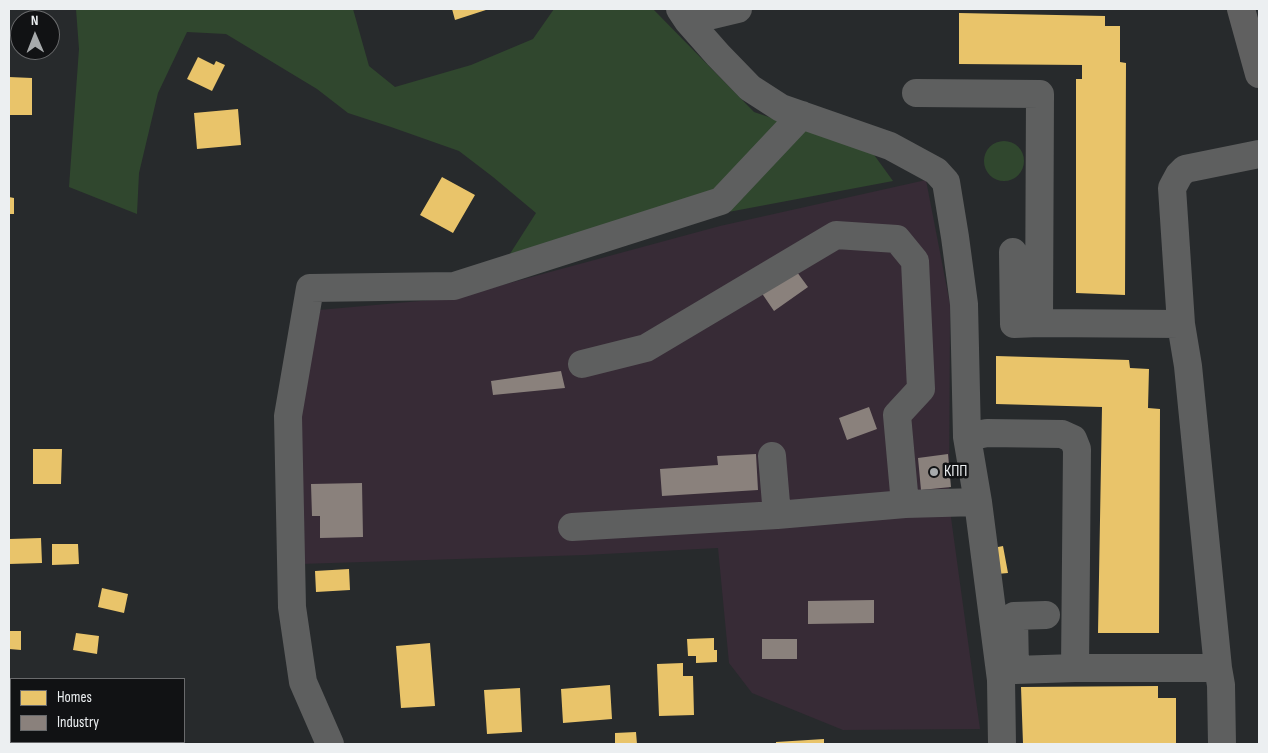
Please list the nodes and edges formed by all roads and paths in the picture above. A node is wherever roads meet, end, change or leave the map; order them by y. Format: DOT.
graph roads {
  1 [pos="738,9"];
  2 [pos="1241,9"];
  3 [pos="684,15"];
  4 [pos="1259,74"];
  5 [pos="916,93"];
  6 [pos="802,115"];
  7 [pos="1259,154"];
  8 [pos="1013,252"];
  9 [pos="1038,323"];
  10 [pos="1181,324"];
  11 [pos="582,364"];
  12 [pos="967,437"];
  13 [pos="772,456"];
  14 [pos="978,502"];
  15 [pos="905,504"];
  16 [pos="777,515"];
  17 [pos="572,527"];
  18 [pos="1046,615"];
  19 [pos="1075,668"];
  20 [pos="1218,668"];
  21 [pos="330,744"];
  22 [pos="1002,744"];
  23 [pos="1222,744"];
  1 -- 3 [label="street"];
  2 -- 4 [label="main road"];
  3 -- 6 [label="street"];
  5 -- 9 [label="street"];
  6 -- 12 [label="street"];
  6 -- 21 [label="street"];
  7 -- 10 [label="street"];
  8 -- 9 [label="street"];
  9 -- 10 [label="street"];
  10 -- 20 [label="street"];
  11 -- 15 [label="street"];
  12 -- 14 [label="street"];
  12 -- 19 [label="street"];
  13 -- 16 [label="street"];
  14 -- 15 [label="street"];
  14 -- 22 [label="street"];
  15 -- 16 [label="street"];
  16 -- 17 [label="street"];
  18 -- 19 [label="street"];
  19 -- 20 [label="street"];
  20 -- 23 [label="street"];
}
